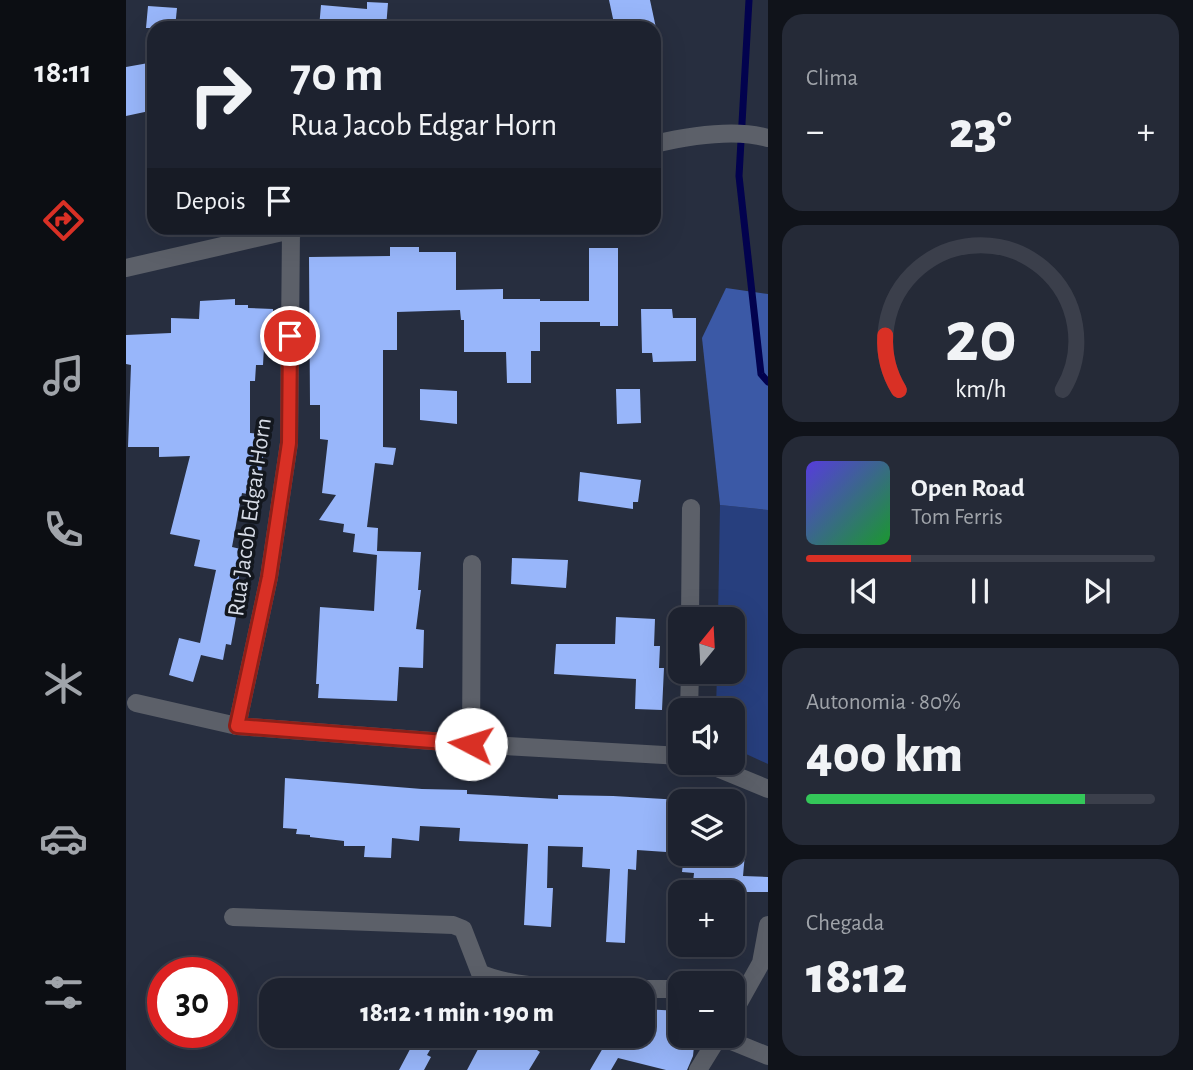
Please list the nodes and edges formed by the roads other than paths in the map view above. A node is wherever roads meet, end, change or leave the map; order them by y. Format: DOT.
graph roads {
  1 [pos="768,138"];
  2 [pos="661,142"];
  3 [pos="270,235"];
  4 [pos="296,235"];
  5 [pos="126,268"];
  6 [pos="691,508"];
  7 [pos="472,564"];
  8 [pos="690,607"];
  9 [pos="136,703"];
  10 [pos="237,726"];
  11 [pos="471,744"];
  12 [pos="668,755"];
  13 [pos="734,775"];
  14 [pos="768,789"];
  15 [pos="233,917"];
  16 [pos="768,925"];
  17 [pos="745,985"];
  18 [pos="668,989"];
  19 [pos="745,1047"];
  20 [pos="712,1048"];
  21 [pos="768,1056"];
  22 [pos="698,1070"];
  1 -- 2 [label="street"];
  3 -- 5 [label="street"];
  4 -- 10 [label="street, Rua Jacob Edgar Horn"];
  6 -- 8 [label="street"];
  7 -- 11 [label="street"];
  9 -- 10 [label="street"];
  10 -- 11 [label="street"];
  11 -- 12 [label="street"];
  13 -- 14 [label="street"];
  15 -- 18 [label="street"];
  16 -- 17 [label="street"];
  19 -- 21 [label="street"];
  20 -- 22 [label="street"];
}
